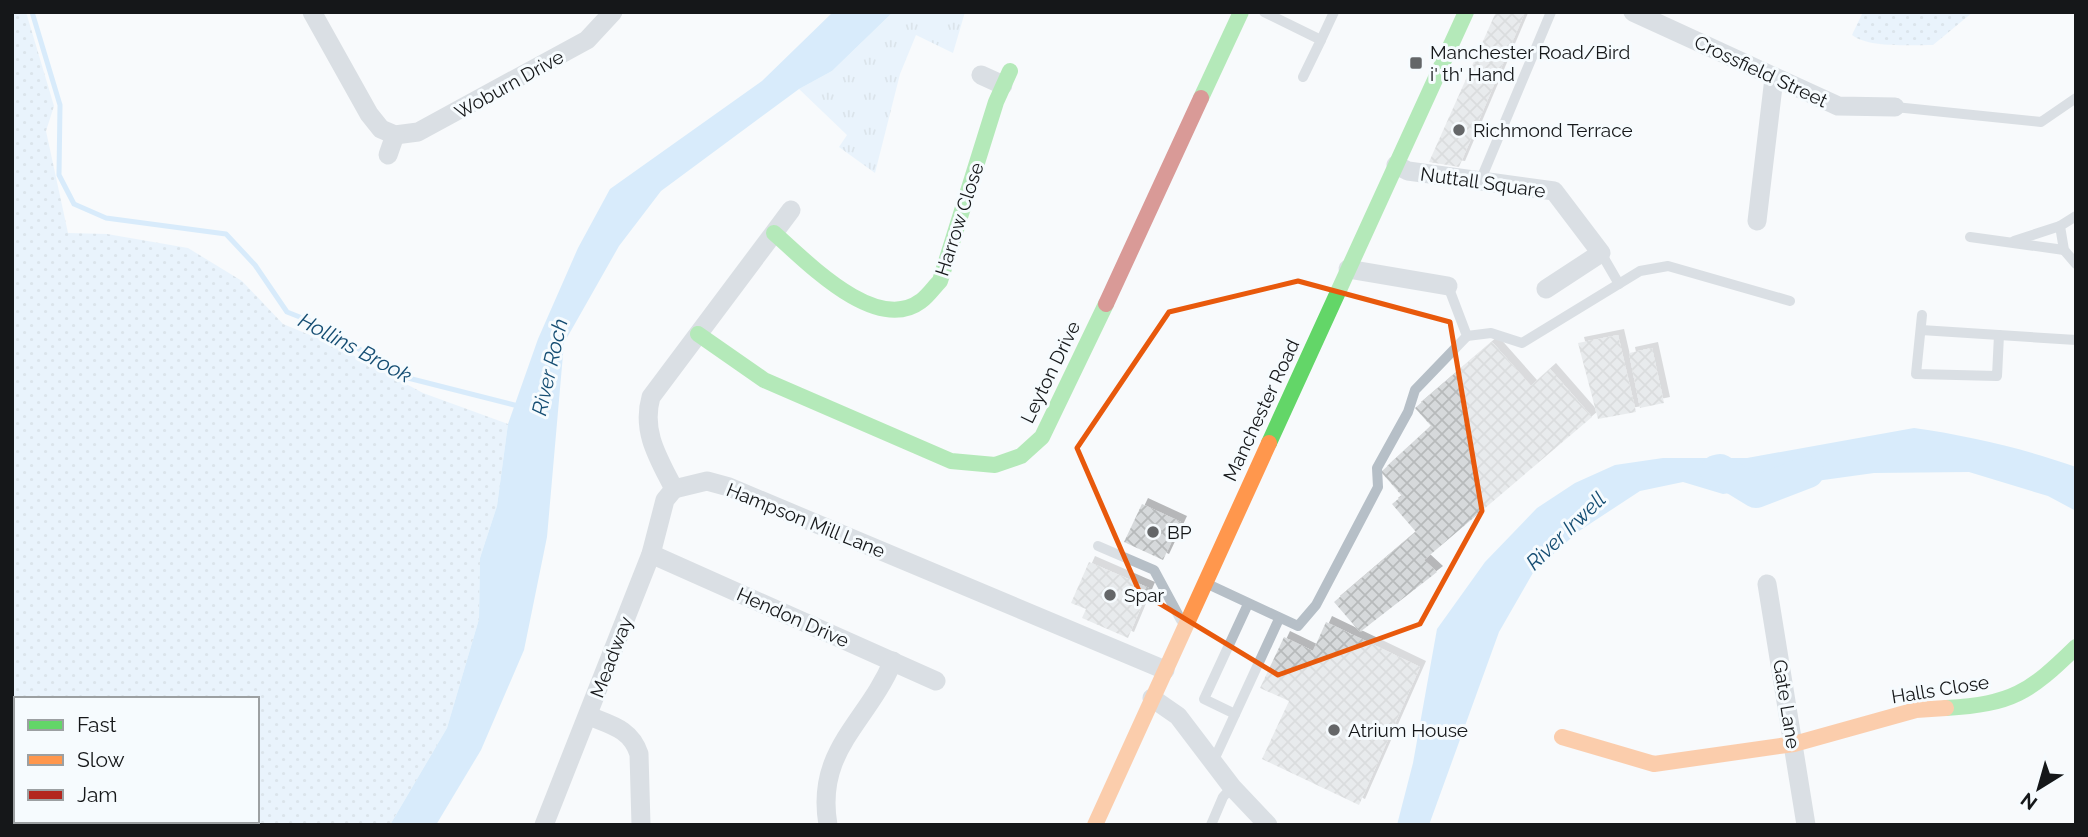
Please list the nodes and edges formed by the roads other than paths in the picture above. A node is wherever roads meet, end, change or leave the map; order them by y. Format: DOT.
graph roads {
  1 [pos="613,12"];
  2 [pos="1241,12"];
  3 [pos="1264,12"];
  4 [pos="1334,12"];
  5 [pos="1466,12"];
  6 [pos="1551,12"];
  7 [pos="319,14"];
  8 [pos="1646,15"];
  9 [pos="1321,40"];
  10 [pos="981,75"];
  11 [pos="1303,77"];
  12 [pos="1007,78"];
  13 [pos="1774,78"];
  14 [pos="2076,98"];
  15 [pos="1895,107"];
  16 [pos="395,135"];
  17 [pos="388,155"];
  18 [pos="1396,165"];
  19 [pos="1480,179"];
  20 [pos="791,210"];
  21 [pos="2076,216"];
  22 [pos="1757,221"];
  23 [pos="2060,226"];
  24 [pos="774,233"];
  25 [pos="1970,237"];
  26 [pos="2010,242"];
  27 [pos="2064,250"];
  28 [pos="1601,253"];
  29 [pos="2076,264"];
  30 [pos="1348,269"];
  31 [pos="1619,284"];
  32 [pos="1448,286"];
  33 [pos="1546,289"];
  34 [pos="1790,301"];
  35 [pos="1922,316"];
  36 [pos="1920,330"];
  37 [pos="698,334"];
  38 [pos="1999,335"];
  39 [pos="1467,336"];
  40 [pos="2076,340"];
  41 [pos="674,489"];
  42 [pos="1098,547"];
  43 [pos="651,554"];
  44 [pos="1205,582"];
  45 [pos="1767,584"];
  46 [pos="1248,604"];
  47 [pos="1279,619"];
  48 [pos="1184,627"];
  49 [pos="2076,647"];
  50 [pos="893,662"];
  51 [pos="1165,670"];
  52 [pos="936,681"];
  53 [pos="1152,698"];
  54 [pos="1235,714"];
  55 [pos="589,716"];
  56 [pos="1562,737"];
  57 [pos="1794,744"];
  58 [pos="1213,762"];
  59 [pos="1233,787"];
  60 [pos="544,825"];
  61 [pos="641,825"];
  62 [pos="828,825"];
  63 [pos="1095,825"];
  64 [pos="1211,825"];
  65 [pos="1268,825"];
  66 [pos="1806,825"];
  1 -- 16 [label="street, Woburn Drive"];
  2 -- 37 [label="main road, Leyton Drive"];
  3 -- 9 [label="lane"];
  4 -- 9 [label="lane"];
  5 -- 18 [label="main road, Manchester Road"];
  6 -- 19 [label="lane"];
  7 -- 16 [label="street"];
  8 -- 13 [label="street, Crossfield Street"];
  9 -- 11 [label="lane"];
  10 -- 12 [label="street, Harrow Close"];
  12 -- 24 [label="main road, Harrow Close"];
  13 -- 15 [label="street, Crossfield Street"];
  13 -- 22 [label="street"];
  14 -- 15 [label="lane"];
  16 -- 17 [label="street"];
  18 -- 19 [label="street, Nuttall Square"];
  18 -- 30 [label="main road, Manchester Road"];
  19 -- 28 [label="street, Nuttall Square"];
  20 -- 24 [label="street"];
  21 -- 23 [label="lane"];
  23 -- 26 [label="lane"];
  23 -- 27 [label="lane"];
  24 -- 37 [label="street"];
  25 -- 26 [label="lane"];
  26 -- 27 [label="lane"];
  27 -- 29 [label="lane"];
  28 -- 31 [label="lane"];
  28 -- 33 [label="street"];
  30 -- 32 [label="street"];
  30 -- 44 [label="main road, Manchester Road"];
  31 -- 34 [label="lane"];
  31 -- 39 [label="lane"];
  32 -- 39 [label="lane"];
  35 -- 36 [label="lane"];
  36 -- 38 [label="lane"];
  36 -- 38 [label="lane"];
  37 -- 41 [label="street"];
  38 -- 40 [label="lane"];
  39 -- 47 [label="lane"];
  41 -- 43 [label="street, Meadway"];
  41 -- 51 [label="street, Hampson Mill Lane"];
  42 -- 48 [label="lane"];
  43 -- 50 [label="street, Hendon Drive"];
  43 -- 55 [label="street, Meadway"];
  44 -- 46 [label="lane"];
  44 -- 48 [label="main road, Manchester Road"];
  45 -- 57 [label="street, Gate Lane"];
  46 -- 47 [label="lane"];
  46 -- 54 [label="lane"];
  47 -- 54 [label="lane"];
  48 -- 51 [label="main road, Manchester Road"];
  49 -- 57 [label="main road, Halls Close"];
  50 -- 52 [label="street, Hendon Drive"];
  50 -- 62 [label="street"];
  51 -- 53 [label="main road, Manchester Road"];
  53 -- 58 [label="street"];
  53 -- 63 [label="main road, Manchester Road"];
  54 -- 58 [label="lane"];
  55 -- 60 [label="street, Meadway"];
  55 -- 61 [label="street"];
  56 -- 57 [label="main road, Halls Close"];
  57 -- 66 [label="street, Gate Lane"];
  58 -- 59 [label="street"];
  59 -- 64 [label="lane"];
  59 -- 65 [label="street"];
}
